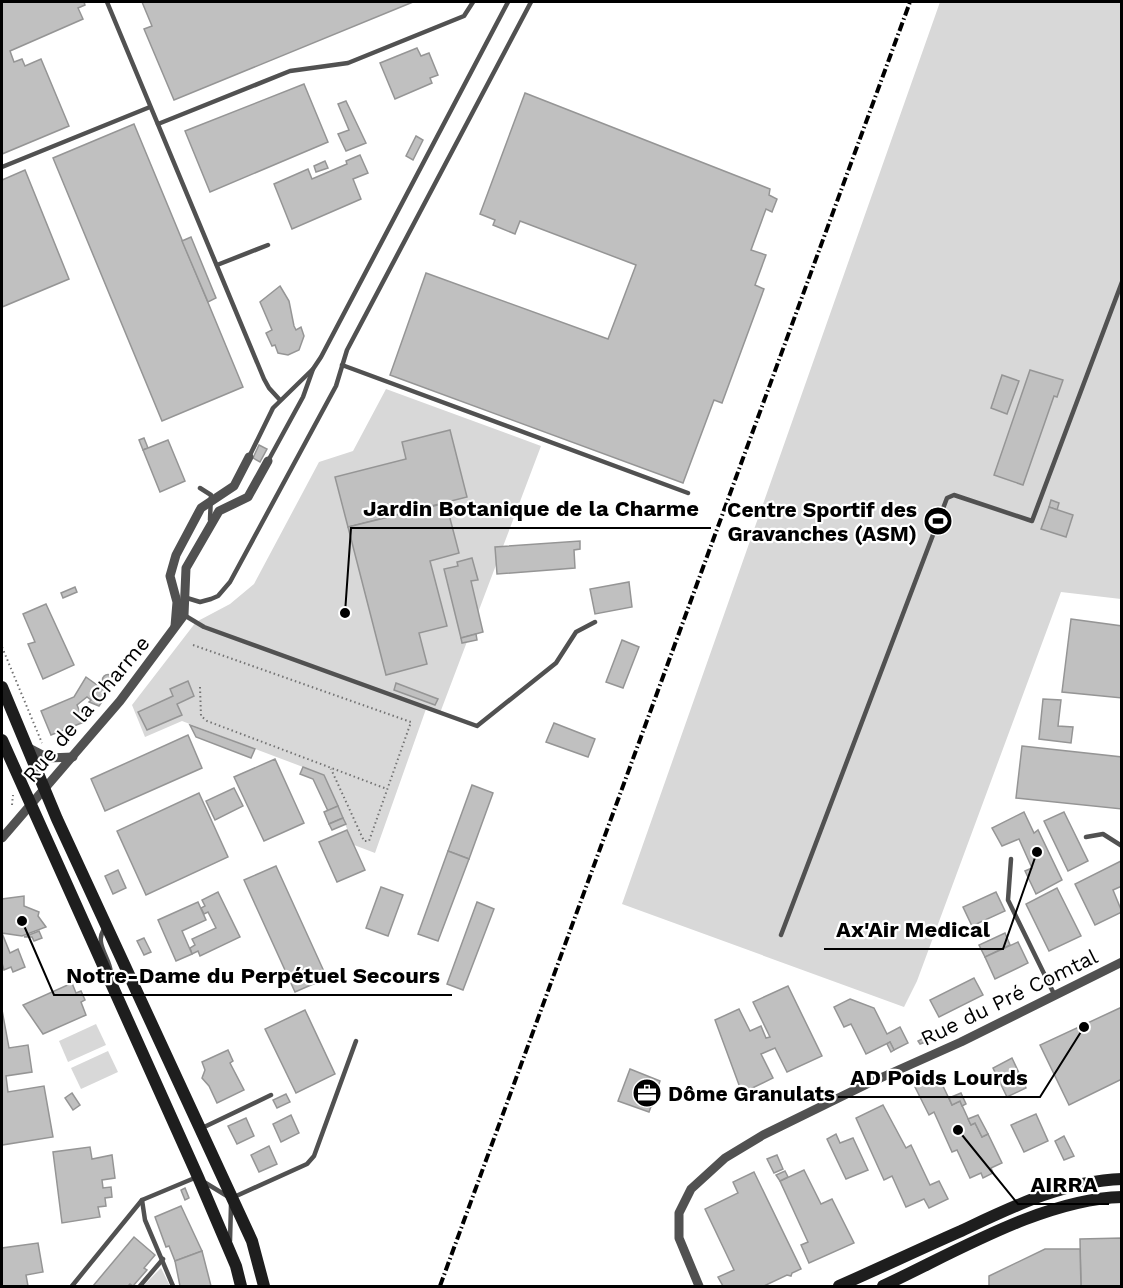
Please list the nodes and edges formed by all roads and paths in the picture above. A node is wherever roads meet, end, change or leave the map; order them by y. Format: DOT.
graph roads {
  1 [pos="107,2"];
  2 [pos="473,2"];
  3 [pos="508,2"];
  4 [pos="531,2"];
  5 [pos="150,107"];
  6 [pos="158,124"];
  7 [pos="2,167"];
  8 [pos="268,245"];
  9 [pos="217,265"];
  10 [pos="1122,282"];
  11 [pos="342,365"];
  12 [pos="313,369"];
  13 [pos="280,400"];
  14 [pos="249,457"];
  15 [pos="268,460"];
  16 [pos="200,488"];
  17 [pos="688,493"];
  18 [pos="212,500"];
  19 [pos="209,529"];
  20 [pos="187,598"];
  21 [pos="184,615"];
  22 [pos="595,622"];
  23 [pos="174,629"];
  24 [pos="193,645"];
  25 [pos="2,647"];
  26 [pos="2,687"];
  27 [pos="200,687"];
  28 [pos="2,740"];
  29 [pos="42,744"];
  30 [pos="27,747"];
  31 [pos="73,757"];
  32 [pos="331,769"];
  33 [pos="44,789"];
  34 [pos="387,789"];
  35 [pos="29,805"];
  36 [pos="1086,837"];
  37 [pos="2,838"];
  38 [pos="1122,846"];
  39 [pos="1011,859"];
  40 [pos="107,926"];
  41 [pos="781,935"];
  42 [pos="1122,962"];
  43 [pos="110,982"];
  44 [pos="1055,996"];
  45 [pos="356,1041"];
  46 [pos="271,1095"];
  47 [pos="200,1129"];
  48 [pos="198,1177"];
  49 [pos="1122,1179"];
  50 [pos="1122,1197"];
  51 [pos="233,1198"];
  52 [pos="142,1200"];
  53 [pos="230,1252"];
  54 [pos="163,1259"];
  55 [pos="72,1287"];
  56 [pos="140,1287"];
  57 [pos="173,1287"];
  58 [pos="241,1287"];
  59 [pos="264,1287"];
  60 [pos="699,1287"];
  61 [pos="839,1287"];
  62 [pos="883,1287"];
  1 -- 5 [label="lane"];
  2 -- 6 [label="lane"];
  3 -- 12 [label="lane"];
  4 -- 11 [label="lane"];
  5 -- 6 [label="lane"];
  5 -- 7 [label="lane"];
  6 -- 9 [label="lane"];
  8 -- 9 [label="lane"];
  9 -- 13 [label="lane"];
  10 -- 41 [label="lane"];
  11 -- 17 [label="lane"];
  11 -- 20 [label="lane"];
  12 -- 13 [label="lane"];
  12 -- 15 [label="lane"];
  13 -- 14 [label="lane"];
  14 -- 18 [label="street, Rue de la Charme"];
  15 -- 19 [label="street, Rue de la Charme"];
  16 -- 18 [label="lane"];
  18 -- 19 [label="lane"];
  18 -- 23 [label="street, Rue de la Charme"];
  19 -- 20 [label="street, Rue de la Charme"];
  20 -- 21 [label="street, Rue de la Charme"];
  21 -- 22 [label="lane"];
  21 -- 23 [label="street, Rue de la Charme"];
  23 -- 31 [label="street, Rue de la Charme"];
  24 -- 34 [label="path"];
  25 -- 29 [label="path"];
  26 -- 30 [label="main road"];
  27 -- 32 [label="path"];
  28 -- 35 [label="main road"];
  30 -- 31 [label="street"];
  30 -- 33 [label="main road"];
  31 -- 33 [label="street, Rue de la Charme"];
  32 -- 34 [label="path"];
  32 -- 34 [label="path"];
  33 -- 35 [label="street, Rue de la Charme"];
  33 -- 40 [label="main road"];
  35 -- 37 [label="street, Rue de la Charme"];
  35 -- 43 [label="main road"];
  36 -- 38 [label="lane"];
  39 -- 44 [label="lane"];
  40 -- 43 [label="lane"];
  40 -- 47 [label="main road"];
  42 -- 44 [label="street, Rue du Pré Comtal"];
  43 -- 48 [label="main road"];
  44 -- 60 [label="street, Rue du Pré Comtal"];
  45 -- 51 [label="lane"];
  46 -- 47 [label="lane"];
  47 -- 51 [label="main road"];
  48 -- 51 [label="lane"];
  48 -- 52 [label="lane"];
  48 -- 53 [label="main road"];
  49 -- 61 [label="main road"];
  50 -- 62 [label="main road"];
  51 -- 53 [label="lane"];
  51 -- 59 [label="main road"];
  52 -- 54 [label="lane"];
  52 -- 55 [label="lane"];
  53 -- 58 [label="main road"];
  54 -- 56 [label="lane"];
  54 -- 57 [label="lane"];
}
